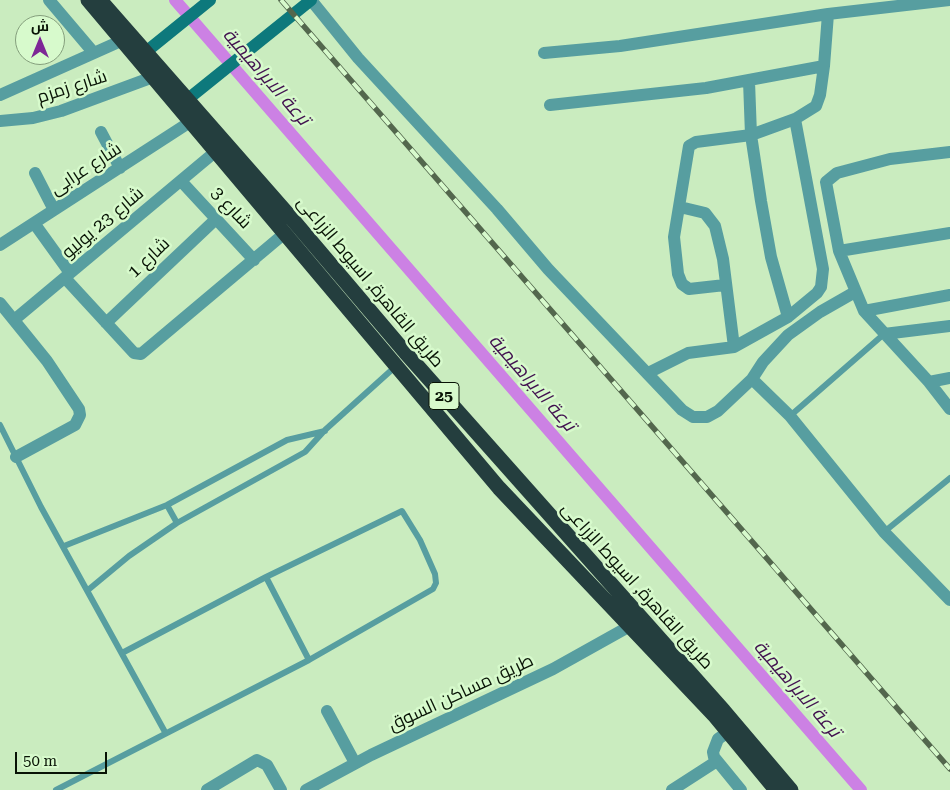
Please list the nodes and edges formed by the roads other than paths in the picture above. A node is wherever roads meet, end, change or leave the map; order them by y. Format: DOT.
graph roads {
  1 [pos="49,0"];
  2 [pos="88,0"];
  3 [pos="100,0"];
  4 [pos="210,0"];
  5 [pos="311,0"];
  6 [pos="950,0"];
  7 [pos="828,14"];
  8 [pos="123,40"];
  9 [pos="147,51"];
  10 [pos="93,52"];
  11 [pos="544,53"];
  12 [pos="824,66"];
  13 [pos="153,77"];
  14 [pos="749,81"];
  15 [pos="0,95"];
  16 [pos="188,98"];
  17 [pos="550,105"];
  18 [pos="795,119"];
  19 [pos="0,121"];
  20 [pos="190,122"];
  21 [pos="101,132"];
  22 [pos="751,135"];
  23 [pos="215,152"];
  24 [pos="950,152"];
  25 [pos="120,168"];
  26 [pos="35,173"];
  27 [pos="182,181"];
  28 [pos="680,207"];
  29 [pos="54,210"];
  30 [pos="216,219"];
  31 [pos="34,223"];
  32 [pos="285,233"];
  33 [pos="950,233"];
  34 [pos="0,245"];
  35 [pos="839,251"];
  36 [pos="254,260"];
  37 [pos="68,276"];
  38 [pos="724,285"];
  39 [pos="855,292"];
  40 [pos="950,295"];
  41 [pos="0,303"];
  42 [pos="864,311"];
  43 [pos="788,317"];
  44 [pos="14,320"];
  45 [pos="106,323"];
  46 [pos="950,326"];
  47 [pos="884,334"];
  48 [pos="734,347"];
  49 [pos="396,366"];
  50 [pos="648,374"];
  51 [pos="950,378"];
  52 [pos="752,379"];
  53 [pos="929,382"];
  54 [pos="950,409"];
  55 [pos="790,416"];
  56 [pos="0,424"];
  57 [pos="325,430"];
  58 [pos="16,458"];
  59 [pos="950,478"];
  60 [pos="167,505"];
  61 [pos="178,523"];
  62 [pos="884,532"];
  63 [pos="64,546"];
  64 [pos="266,577"];
  65 [pos="88,590"];
  66 [pos="950,600"];
  67 [pos="630,626"];
  68 [pos="122,653"];
  69 [pos="308,660"];
  70 [pos="326,711"];
  71 [pos="732,729"];
  72 [pos="165,732"];
  73 [pos="717,761"];
  74 [pos="355,763"];
  75 [pos="681,788"];
  76 [pos="56,790"];
  77 [pos="207,790"];
  78 [pos="280,790"];
  79 [pos="306,790"];
  80 [pos="741,790"];
  81 [pos="776,790"];
  82 [pos="790,790"];
  1 -- 10 [label="street"];
  2 -- 8 [label="highway, طريق القاهرة, اسيوط الزراعى / 25"];
  3 -- 9 [label="highway, طريق القاهرة, اسيوط الزراعى / 25"];
  4 -- 9 [label="main road"];
  5 -- 16 [label="main road"];
  5 -- 50 [label="street"];
  6 -- 7 [label="street"];
  7 -- 11 [label="street"];
  7 -- 12 [label="street"];
  8 -- 10 [label="street"];
  8 -- 13 [label="highway, طريق القاهرة, اسيوط الزراعى / 25"];
  9 -- 16 [label="highway, طريق القاهرة, اسيوط الزراعى / 25"];
  10 -- 15 [label="street"];
  12 -- 14 [label="street"];
  12 -- 18 [label="street"];
  13 -- 19 [label="street, شارع زمزم"];
  13 -- 20 [label="highway, طريق القاهرة, اسيوط الزراعى / 25"];
  14 -- 17 [label="street"];
  14 -- 22 [label="street"];
  16 -- 71 [label="highway, طريق القاهرة, اسيوط الزراعى / 25"];
  18 -- 22 [label="street"];
  18 -- 43 [label="street"];
  20 -- 23 [label="highway, طريق القاهرة, اسيوط الزراعى / 25"];
  20 -- 25 [label="street, شارع عرابى"];
  21 -- 25 [label="street"];
  22 -- 28 [label="street"];
  22 -- 43 [label="street"];
  23 -- 27 [label="street, شارع 23 يوليو"];
  23 -- 32 [label="highway, طريق القاهرة, اسيوط الزراعى / 25"];
  24 -- 35 [label="street"];
  25 -- 29 [label="street, شارع عرابى"];
  26 -- 29 [label="street"];
  27 -- 30 [label="street, شارع 3"];
  27 -- 37 [label="street, شارع 23 يوليو"];
  28 -- 38 [label="street"];
  28 -- 38 [label="street"];
  29 -- 31 [label="street, شارع عرابى"];
  30 -- 36 [label="street, شارع 3"];
  30 -- 45 [label="street, شارع 1"];
  31 -- 34 [label="street, شارع عرابى"];
  31 -- 37 [label="street"];
  32 -- 36 [label="street"];
  32 -- 49 [label="highway, طريق القاهرة, اسيوط الزراعى / 25"];
  33 -- 35 [label="street"];
  35 -- 39 [label="street"];
  36 -- 45 [label="street"];
  37 -- 44 [label="street, شارع 23 يوليو"];
  37 -- 45 [label="street"];
  38 -- 48 [label="street"];
  39 -- 42 [label="street"];
  39 -- 52 [label="street"];
  40 -- 42 [label="street"];
  41 -- 44 [label="street"];
  42 -- 47 [label="street"];
  43 -- 48 [label="street"];
  44 -- 58 [label="street"];
  46 -- 47 [label="street"];
  47 -- 53 [label="street"];
  47 -- 55 [label="lane"];
  48 -- 50 [label="street"];
  49 -- 57 [label="lane"];
  49 -- 67 [label="highway, طريق القاهرة, اسيوط الزراعى / 25"];
  50 -- 52 [label="street"];
  51 -- 53 [label="street"];
  52 -- 55 [label="street"];
  53 -- 54 [label="street"];
  55 -- 62 [label="street"];
  56 -- 58 [label="lane"];
  57 -- 60 [label="lane"];
  57 -- 61 [label="lane"];
  58 -- 63 [label="lane"];
  59 -- 62 [label="lane"];
  60 -- 61 [label="lane"];
  60 -- 63 [label="lane"];
  61 -- 65 [label="lane"];
  62 -- 66 [label="street"];
  63 -- 65 [label="lane"];
  64 -- 68 [label="lane"];
  64 -- 69 [label="lane"];
  64 -- 69 [label="lane"];
  65 -- 68 [label="lane"];
  67 -- 71 [label="highway, طريق القاهرة, اسيوط الزراعى / 25"];
  67 -- 74 [label="street, طريق مساكن السوق"];
  68 -- 72 [label="lane"];
  69 -- 72 [label="lane"];
  70 -- 74 [label="street"];
  71 -- 73 [label="street"];
  71 -- 81 [label="highway, طريق القاهرة, اسيوط الزراعى / 25"];
  71 -- 82 [label="highway, طريق القاهرة, اسيوط الزراعى / 25"];
  72 -- 76 [label="lane"];
  73 -- 75 [label="street"];
  73 -- 80 [label="street"];
  74 -- 79 [label="street, طريق مساكن السوق"];
  77 -- 78 [label="street"];
}
